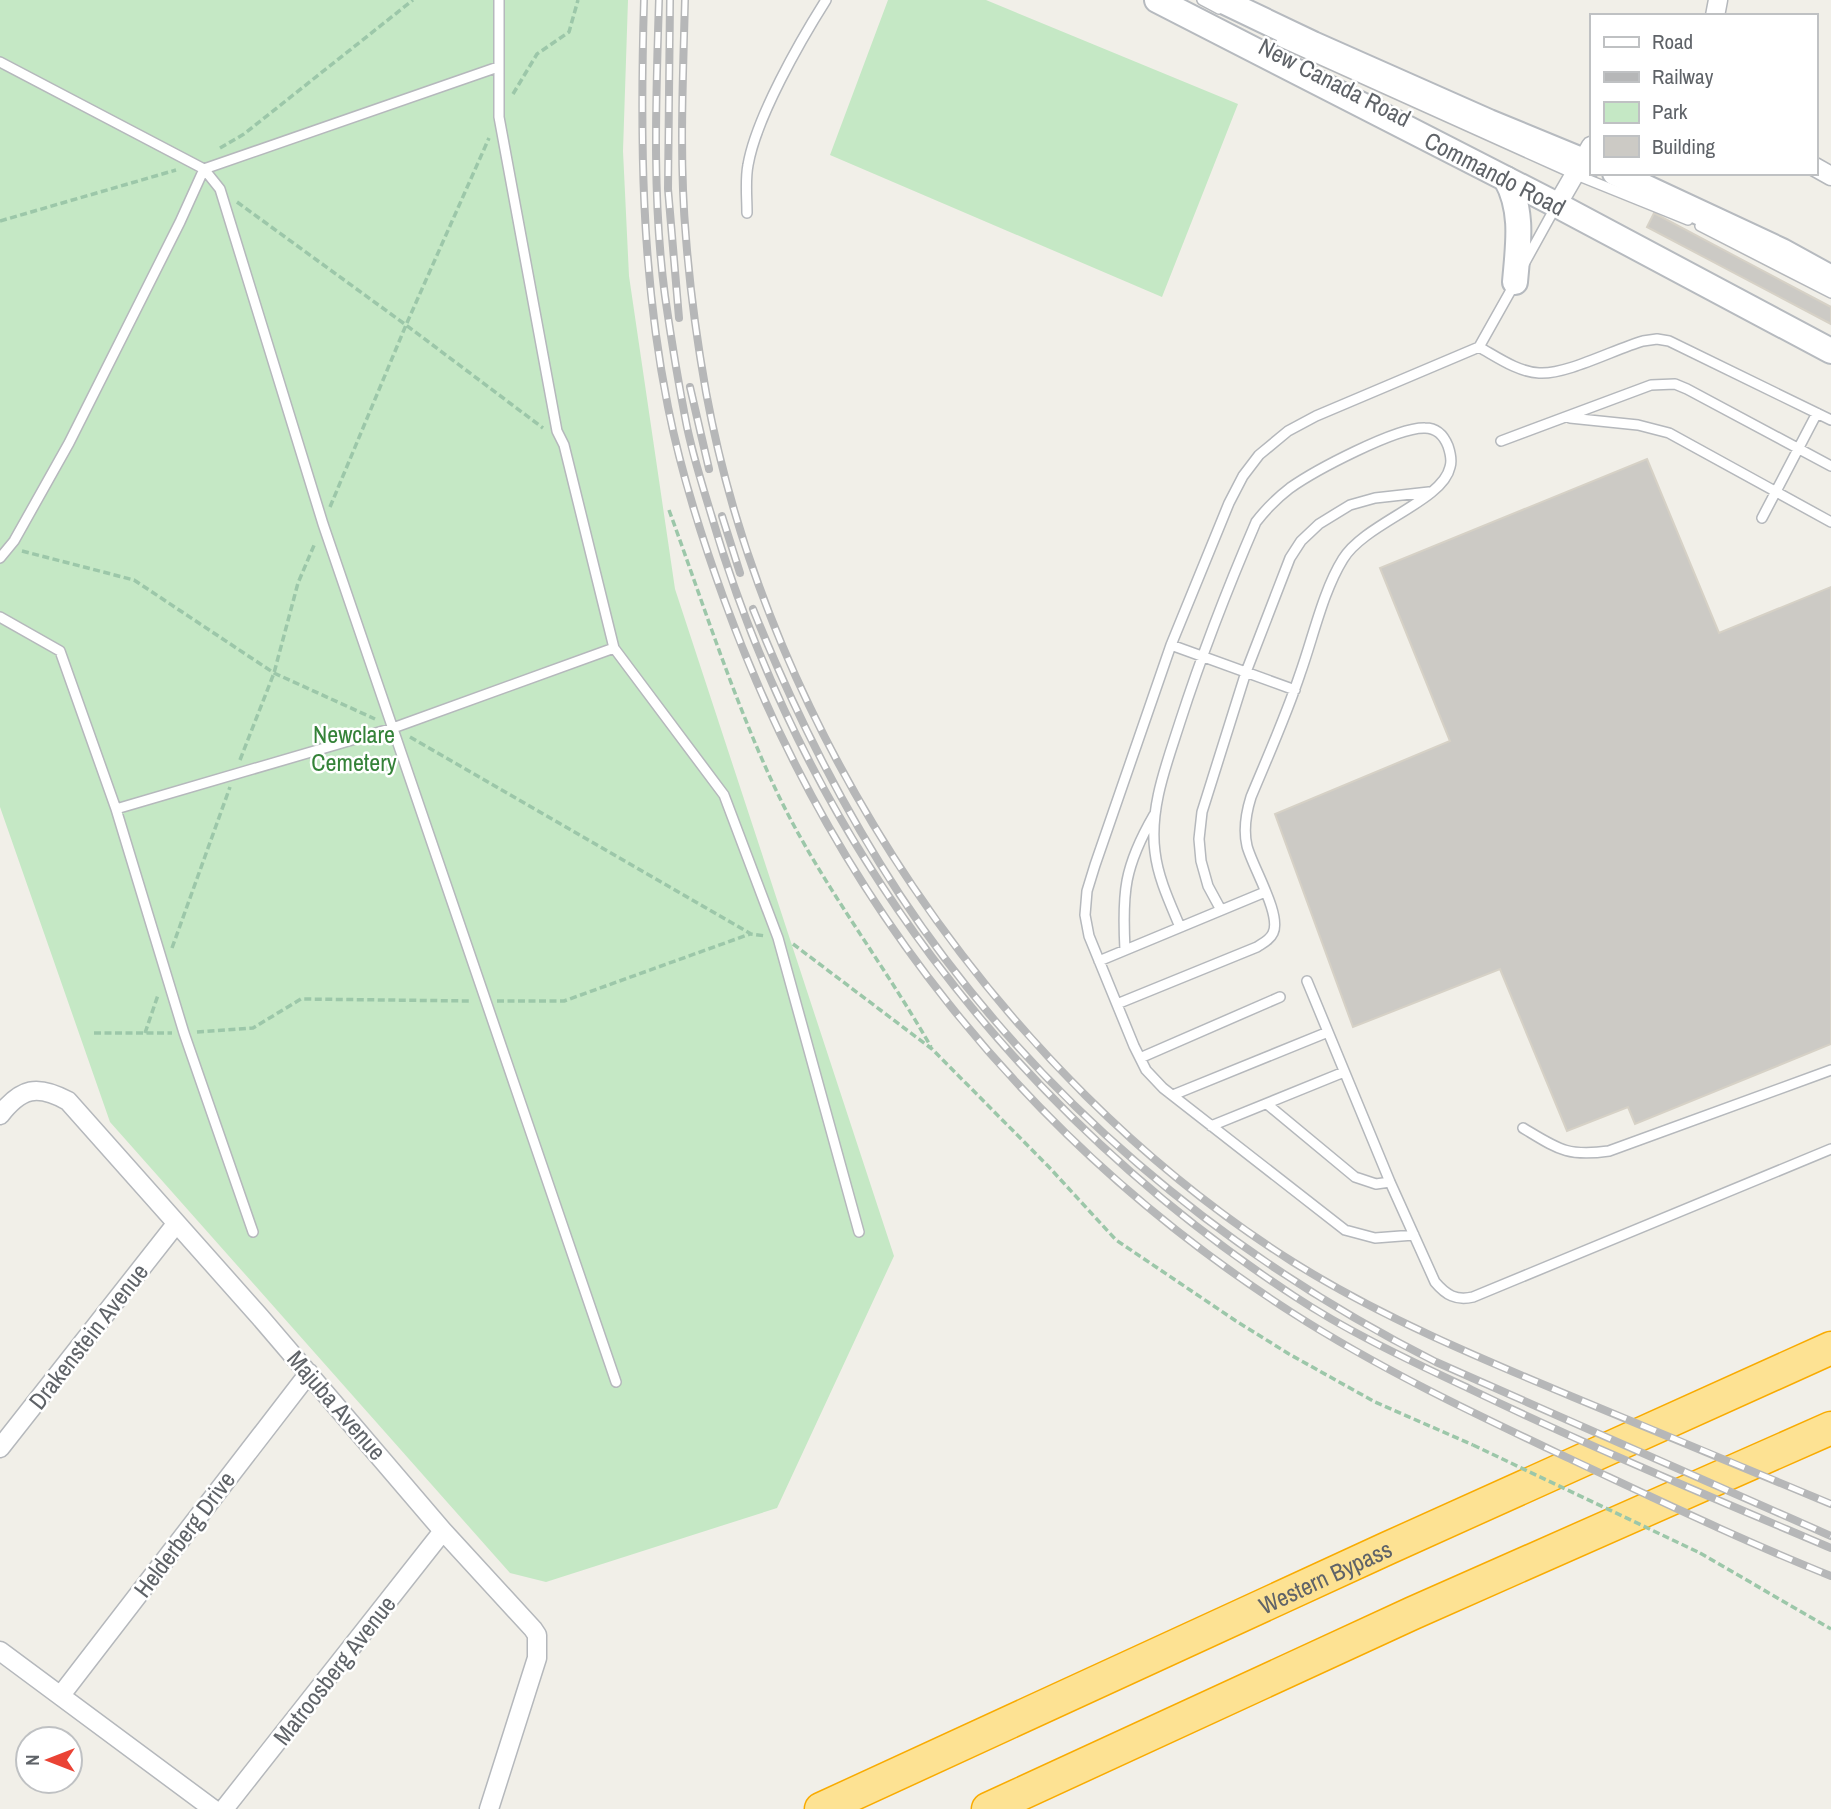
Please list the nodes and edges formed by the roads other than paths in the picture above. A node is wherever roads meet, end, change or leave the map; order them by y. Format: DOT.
graph roads {
  1 [pos="499,0"];
  2 [pos="826,0"];
  3 [pos="1157,0"];
  4 [pos="1174,0"];
  5 [pos="1202,0"];
  6 [pos="1221,0"];
  7 [pos="1249,25"];
  8 [pos="1272,37"];
  9 [pos="0,62"];
  10 [pos="498,67"];
  11 [pos="1585,161"];
  12 [pos="199,166"];
  13 [pos="1610,175"];
  14 [pos="1619,175"];
  15 [pos="1516,178"];
  16 [pos="1561,198"];
  17 [pos="747,213"];
  18 [pos="1831,278"];
  19 [pos="1515,282"];
  20 [pos="1831,293"];
  21 [pos="1479,347"];
  22 [pos="1831,351"];
  23 [pos="1817,413"];
  24 [pos="1564,418"];
  25 [pos="1831,421"];
  26 [pos="1502,442"];
  27 [pos="1799,447"];
  28 [pos="1831,466"];
  29 [pos="1776,491"];
  30 [pos="1433,492"];
  31 [pos="1762,518"];
  32 [pos="1831,522"];
  33 [pos="0,558"];
  34 [pos="0,617"];
  35 [pos="1171,645"];
  36 [pos="614,648"];
  37 [pos="1202,656"];
  38 [pos="1246,673"];
  39 [pos="1295,690"];
  40 [pos="393,727"];
  41 [pos="116,809"];
  42 [pos="1155,814"];
  43 [pos="1265,892"];
  44 [pos="1222,910"];
  45 [pos="1180,928"];
  46 [pos="1125,950"];
  47 [pos="1099,961"];
  48 [pos="1307,981"];
  49 [pos="1280,997"];
  50 [pos="1117,1004"];
  51 [pos="1328,1032"];
  52 [pos="1140,1058"];
  53 [pos="1831,1070"];
  54 [pos="1344,1072"];
  55 [pos="1173,1095"];
  56 [pos="1267,1104"];
  57 [pos="0,1115"];
  58 [pos="1211,1126"];
  59 [pos="1523,1128"];
  60 [pos="1831,1149"];
  61 [pos="1390,1182"];
  62 [pos="176,1224"];
  63 [pos="253,1232"];
  64 [pos="859,1232"];
  65 [pos="1414,1235"];
  66 [pos="1831,1348"];
  67 [pos="309,1373"];
  68 [pos="616,1382"];
  69 [pos="1831,1428"];
  70 [pos="0,1448"];
  71 [pos="443,1531"];
  72 [pos="0,1651"];
  73 [pos="61,1695"];
  74 [pos="213,1809"];
  75 [pos="224,1809"];
  76 [pos="489,1809"];
  77 [pos="821,1809"];
  78 [pos="988,1809"];
  1 -- 10 [label="lane"];
  2 -- 17 [label="lane"];
  3 -- 15 [label="main road, Commando Road"];
  4 -- 15 [label="lane, New Canada Road"];
  5 -- 7 [label="lane, New Canada Road"];
  6 -- 11 [label="main road, Commando Road"];
  8 -- 11 [label="lane, New Canada Road"];
  9 -- 12 [label="lane"];
  10 -- 12 [label="lane"];
  10 -- 36 [label="lane"];
  11 -- 16 [label="street"];
  12 -- 33 [label="lane"];
  12 -- 40 [label="lane"];
  13 -- 20 [label="lane, New Canada Road"];
  14 -- 18 [label="main road"];
  15 -- 16 [label="main road, Commando Road"];
  15 -- 19 [label="main road"];
  16 -- 19 [label="lane"];
  16 -- 22 [label="main road, Commando Road"];
  19 -- 21 [label="lane"];
  21 -- 23 [label="lane"];
  21 -- 35 [label="lane"];
  23 -- 25 [label="lane"];
  23 -- 27 [label="lane"];
  24 -- 26 [label="lane"];
  24 -- 27 [label="lane"];
  24 -- 29 [label="lane"];
  27 -- 28 [label="lane"];
  27 -- 29 [label="lane"];
  29 -- 31 [label="lane"];
  29 -- 32 [label="lane"];
  30 -- 37 [label="lane"];
  30 -- 38 [label="lane"];
  30 -- 39 [label="lane"];
  34 -- 41 [label="lane"];
  35 -- 37 [label="lane"];
  35 -- 47 [label="lane"];
  36 -- 40 [label="lane"];
  36 -- 64 [label="lane"];
  37 -- 38 [label="lane"];
  37 -- 42 [label="lane"];
  38 -- 39 [label="lane"];
  38 -- 44 [label="lane"];
  39 -- 43 [label="lane"];
  40 -- 41 [label="lane"];
  40 -- 68 [label="lane"];
  41 -- 63 [label="lane"];
  42 -- 45 [label="lane"];
  42 -- 46 [label="lane"];
  43 -- 44 [label="lane"];
  43 -- 50 [label="lane"];
  44 -- 45 [label="lane"];
  45 -- 46 [label="lane"];
  46 -- 47 [label="lane"];
  47 -- 50 [label="lane"];
  48 -- 51 [label="lane"];
  49 -- 52 [label="lane"];
  50 -- 52 [label="lane"];
  51 -- 54 [label="lane"];
  51 -- 55 [label="lane"];
  52 -- 55 [label="lane"];
  53 -- 59 [label="lane"];
  54 -- 56 [label="lane"];
  54 -- 61 [label="lane"];
  55 -- 58 [label="lane"];
  56 -- 58 [label="lane"];
  56 -- 61 [label="lane"];
  57 -- 62 [label="street, Majuba Avenue"];
  58 -- 65 [label="lane"];
  60 -- 65 [label="lane"];
  61 -- 65 [label="lane"];
  62 -- 67 [label="street, Majuba Avenue"];
  62 -- 70 [label="street, Drakenstein Avenue"];
  66 -- 77 [label="highway, Western Bypass"];
  67 -- 71 [label="street, Majuba Avenue"];
  67 -- 73 [label="street, Helderberg Drive"];
  69 -- 78 [label="highway"];
  71 -- 75 [label="street, Matroosberg Avenue"];
  71 -- 76 [label="street, Majuba Avenue"];
  72 -- 73 [label="street"];
  73 -- 74 [label="street"];
}
